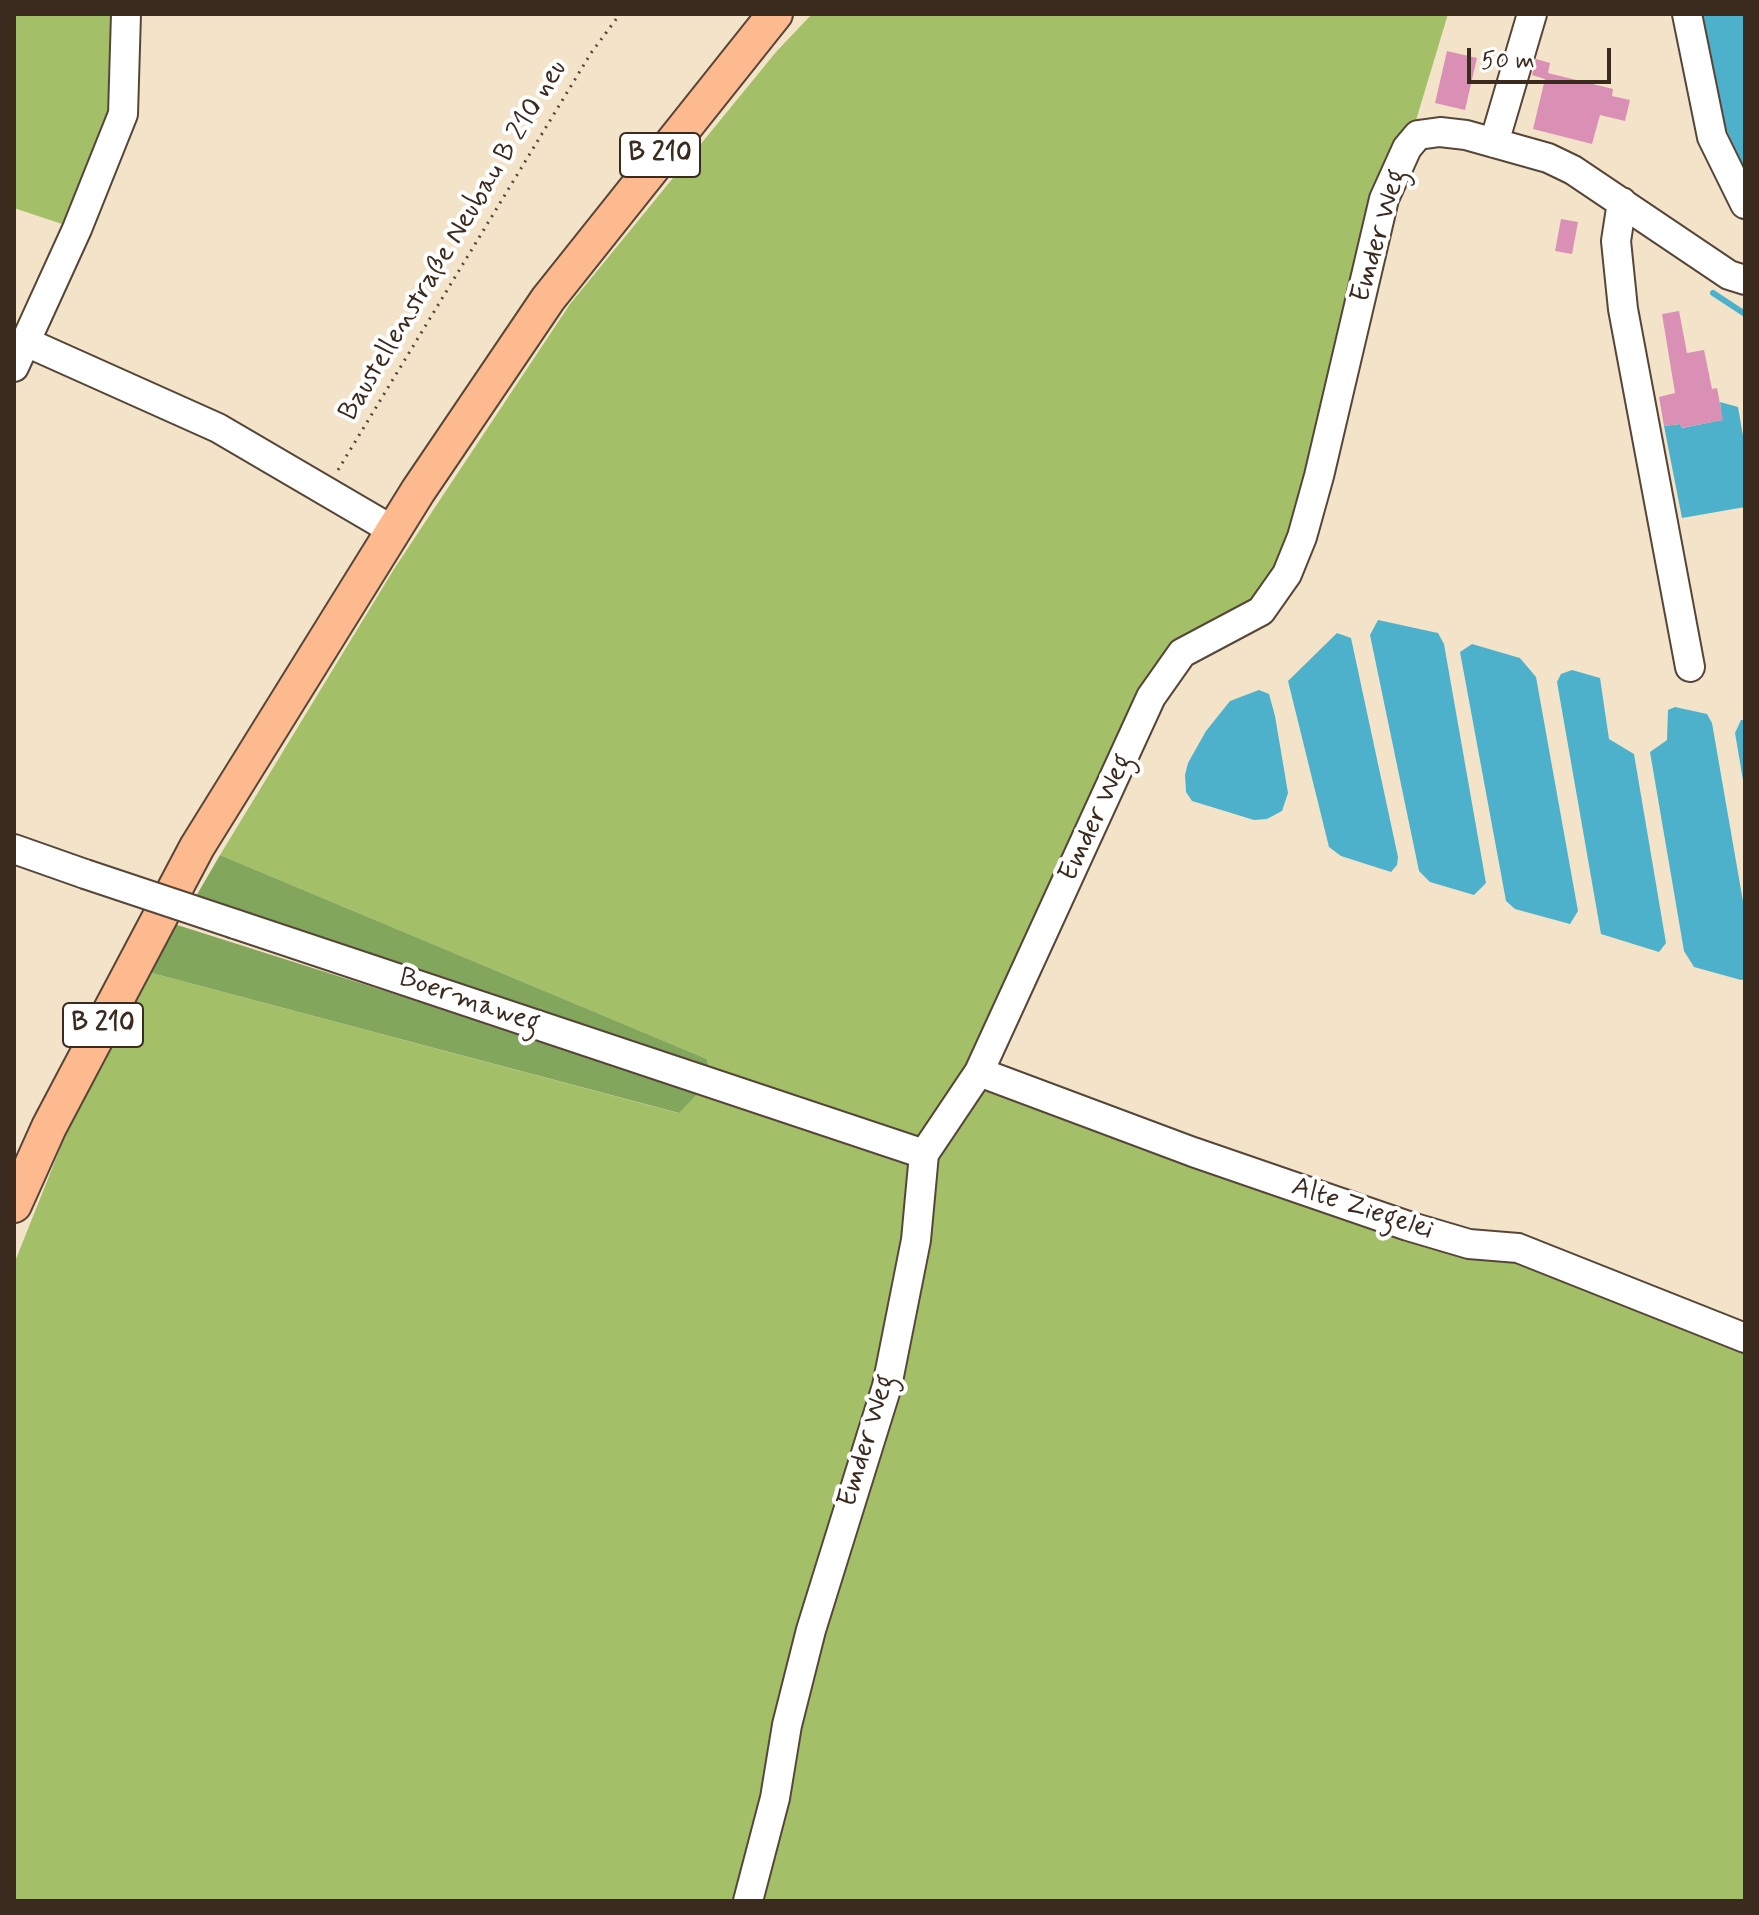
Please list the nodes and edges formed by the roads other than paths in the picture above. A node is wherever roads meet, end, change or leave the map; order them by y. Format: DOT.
graph roads {
  1 [pos="775,14"];
  2 [pos="1532,14"];
  3 [pos="1687,14"];
  4 [pos="126,15"];
  5 [pos="1494,143"];
  6 [pos="1622,202"];
  7 [pos="1745,204"];
  8 [pos="1745,280"];
  9 [pos="20,354"];
  10 [pos="394,531"];
  11 [pos="1690,667"];
  12 [pos="14,849"];
  13 [pos="979,1072"];
  14 [pos="924,1154"];
  15 [pos="14,1205"];
  16 [pos="1745,1338"];
  17 [pos="748,1901"];
  1 -- 10 [label="main road, B 210"];
  2 -- 5 [label="street"];
  3 -- 7 [label="street"];
  4 -- 9 [label="street"];
  5 -- 6 [label="street, Emder Weg"];
  5 -- 13 [label="street, Emder Weg"];
  6 -- 8 [label="street, Emder Weg"];
  6 -- 11 [label="street"];
  9 -- 10 [label="street"];
  10 -- 15 [label="main road, B 210"];
  12 -- 14 [label="street, Boermaweg, bridge"];
  13 -- 14 [label="street, Emder Weg"];
  13 -- 16 [label="street, Alte Ziegelei"];
  14 -- 17 [label="street, Emder Weg"];
}
